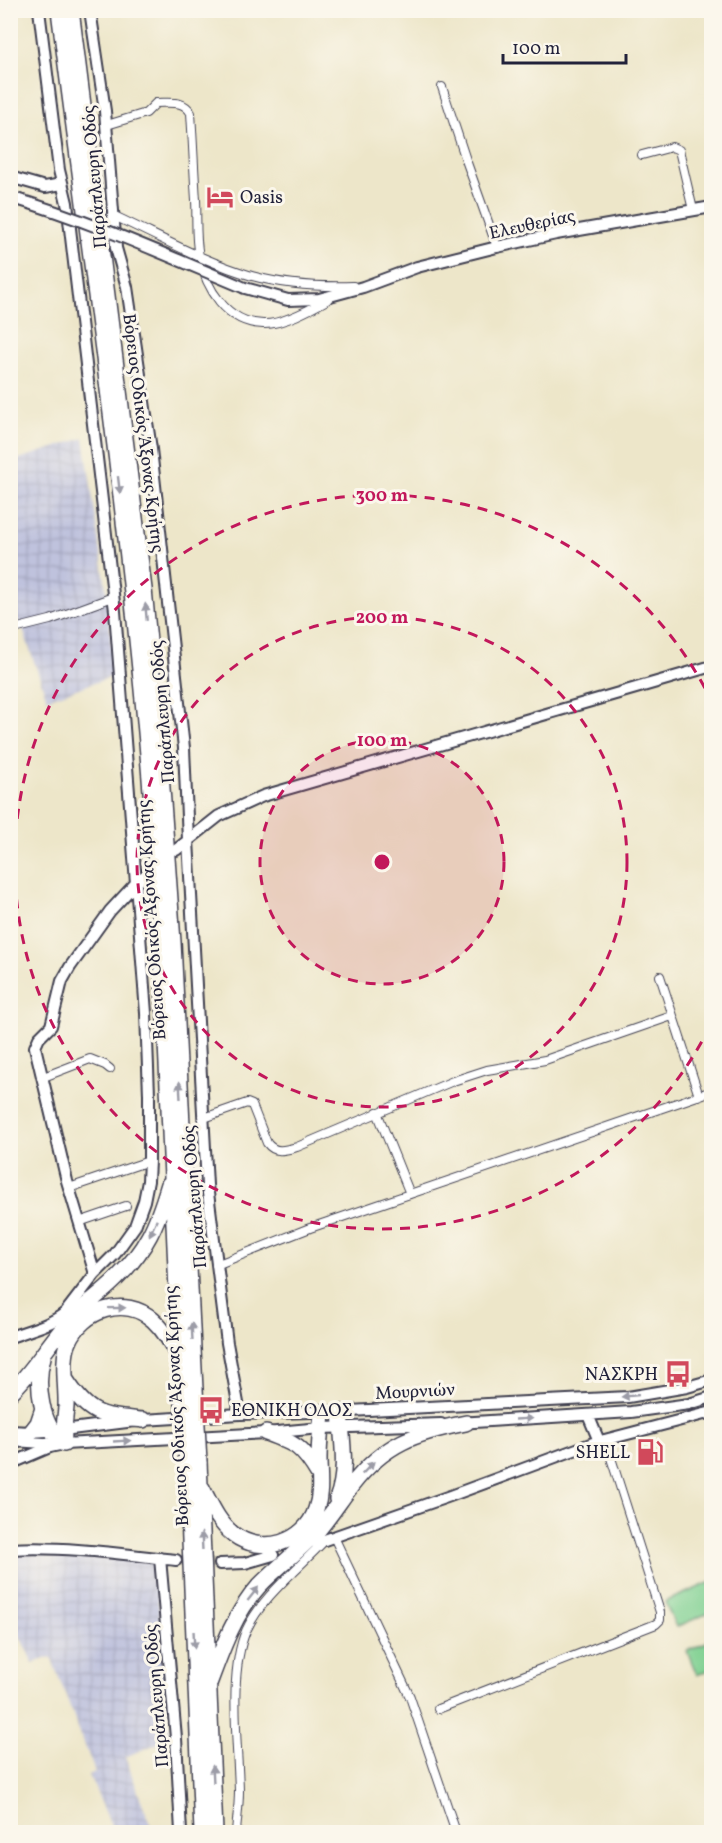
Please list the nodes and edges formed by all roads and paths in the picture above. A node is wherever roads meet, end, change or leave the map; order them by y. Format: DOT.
graph roads {
  1 [pos="39,10"];
  2 [pos="60,10"];
  3 [pos="71,10"];
  4 [pos="90,10"];
  5 [pos="442,87"];
  6 [pos="106,125"];
  7 [pos="642,155"];
  8 [pos="10,177"];
  9 [pos="62,184"];
  10 [pos="10,197"];
  11 [pos="711,207"];
  12 [pos="693,210"];
  13 [pos="112,215"];
  14 [pos="497,247"];
  15 [pos="199,255"];
  16 [pos="364,287"];
  17 [pos="335,296"];
  18 [pos="113,597"];
  19 [pos="10,630"];
  20 [pos="711,666"];
  21 [pos="188,840"];
  22 [pos="176,850"];
  23 [pos="149,872"];
  24 [pos="136,883"];
  25 [pos="660,976"];
  26 [pos="672,1016"];
  27 [pos="110,1069"];
  28 [pos="41,1078"];
  29 [pos="711,1091"];
  30 [pos="699,1096"];
  31 [pos="377,1112"];
  32 [pos="204,1118"];
  33 [pos="149,1161"];
  34 [pos="172,1173"];
  35 [pos="69,1188"];
  36 [pos="410,1194"];
  37 [pos="126,1206"];
  38 [pos="79,1221"];
  39 [pos="216,1265"];
  40 [pos="95,1275"];
  41 [pos="10,1336"];
  42 [pos="45,1352"];
  43 [pos="180,1361"];
  44 [pos="66,1380"];
  45 [pos="711,1380"];
  46 [pos="189,1389"];
  47 [pos="10,1393"];
  48 [pos="711,1397"];
  49 [pos="43,1408"];
  50 [pos="711,1412"];
  51 [pos="240,1414"];
  52 [pos="588,1415"];
  53 [pos="341,1419"];
  54 [pos="143,1420"];
  55 [pos="322,1420"];
  56 [pos="466,1423"];
  57 [pos="10,1431"];
  58 [pos="266,1433"];
  59 [pos="60,1435"];
  60 [pos="21,1438"];
  61 [pos="602,1440"];
  62 [pos="10,1448"];
  63 [pos="10,1464"];
  64 [pos="193,1464"];
  65 [pos="320,1478"];
  66 [pos="200,1482"];
  67 [pos="331,1513"];
  68 [pos="325,1540"];
  69 [pos="10,1549"];
  70 [pos="273,1556"];
  71 [pos="160,1558"];
  72 [pos="176,1560"];
  73 [pos="220,1564"];
  74 [pos="208,1684"];
  75 [pos="438,1709"];
  76 [pos="181,1833"];
  77 [pos="202,1833"];
  78 [pos="215,1833"];
  79 [pos="237,1833"];
  80 [pos="456,1833"];
  1 -- 9 [label="street, Παράπλευρη Οδός"];
  2 -- 34 [label="highway, Βόρειος Οδικός Άξονας Κρήτης, one-way"];
  46 -- 3 [label="highway, Βόρειος Οδικός Άξονας Κρήτης, one-way"];
  4 -- 6 [label="street, Παράπλευρη Οδός"];
  5 -- 14 [label="street"];
  6 -- 13 [label="street, Παράπλευρη Οδός"];
  6 -- 15 [label="street"];
  7 -- 12 [label="street"];
  8 -- 9 [label="street"];
  9 -- 18 [label="street, Παράπλευρη Οδός"];
  10 -- 17 [label="street, Ελευθερίας, bridge"];
  11 -- 12 [label="street, Ελευθερίας"];
  12 -- 14 [label="street, Ελευθερίας"];
  13 -- 15 [label="street"];
  13 -- 21 [label="street, Παράπλευρη Οδός"];
  14 -- 16 [label="street, Ελευθερίας"];
  15 -- 16 [label="street"];
  15 -- 17 [label="street"];
  16 -- 17 [label="street, Ελευθερίας"];
  18 -- 19 [label="street"];
  18 -- 24 [label="street, Παράπλευρη Οδός"];
  20 -- 21 [label="street"];
  21 -- 22 [label="street"];
  21 -- 32 [label="street, Παράπλευρη Οδός"];
  23 -- 24 [label="street"];
  24 -- 28 [label="street"];
  24 -- 33 [label="street, Παράπλευρη Οδός"];
  25 -- 26 [label="street"];
  26 -- 30 [label="street"];
  26 -- 31 [label="street"];
  27 -- 28 [label="street"];
  28 -- 35 [label="street"];
  29 -- 30 [label="street"];
  30 -- 36 [label="street"];
  31 -- 32 [label="street"];
  31 -- 36 [label="street"];
  32 -- 39 [label="street, Παράπλευρη Οδός"];
  33 -- 35 [label="street"];
  33 -- 40 [label="street, Παράπλευρη Οδός"];
  34 -- 42 [label="highway, one-way"];
  34 -- 43 [label="highway, Βόρειος Οδικός Άξονας Κρήτης"];
  35 -- 38 [label="street"];
  36 -- 39 [label="street"];
  37 -- 38 [label="street"];
  38 -- 40 [label="street"];
  39 -- 51 [label="street, Παράπλευρη Οδός"];
  40 -- 41 [label="street, Παράπλευρη Οδός"];
  42 -- 47 [label="highway"];
  42 -- 49 [label="highway"];
  44 -- 43 [label="highway, one-way"];
  43 -- 46 [label="highway, Βόρειος Οδικός Άξονας Κρήτης"];
  44 -- 54 [label="highway"];
  44 -- 59 [label="highway"];
  45 -- 53 [label="street, Μουρνιών, one-way"];
  46 -- 64 [label="highway, Βόρειος Οδικός Άξονας Κρήτης, bridge"];
  48 -- 52 [label="street"];
  49 -- 59 [label="highway"];
  49 -- 60 [label="highway"];
  50 -- 61 [label="street"];
  51 -- 54 [label="street, Μουρνιών"];
  51 -- 55 [label="street, Μουρνιών"];
  56 -- 52 [label="street, one-way"];
  52 -- 61 [label="street"];
  53 -- 55 [label="street"];
  53 -- 55 [label="street, Μουρνιών"];
  53 -- 56 [label="street"];
  53 -- 67 [label="highway"];
  54 -- 59 [label="street, Μουρνιών"];
  55 -- 58 [label="street"];
  55 -- 65 [label="highway"];
  67 -- 56 [label="highway, one-way"];
  57 -- 60 [label="street, Μουρνιών"];
  59 -- 58 [label="street, one-way"];
  58 -- 65 [label="highway"];
  59 -- 60 [label="street, Μουρνιών"];
  59 -- 60 [label="street, Μουρνιών"];
  59 -- 63 [label="street"];
  60 -- 62 [label="street"];
  61 -- 68 [label="street"];
  61 -- 75 [label="street"];
  64 -- 66 [label="highway, Βόρειος Οδικός Άξονας Κρήτης"];
  64 -- 77 [label="highway, Βόρειος Οδικός Άξονας Κρήτης, one-way"];
  65 -- 66 [label="highway"];
  74 -- 66 [label="highway, Βόρειος Οδικός Άξονας Κρήτης, one-way"];
  74 -- 67 [label="highway, one-way"];
  68 -- 79 [label="street"];
  68 -- 80 [label="street"];
  69 -- 71 [label="street"];
  70 -- 73 [label="street"];
  71 -- 72 [label="street"];
  71 -- 76 [label="street, Παράπλευρη Οδός"];
  78 -- 74 [label="highway, Βόρειος Οδικός Άξονας Κρήτης, one-way"];
}
